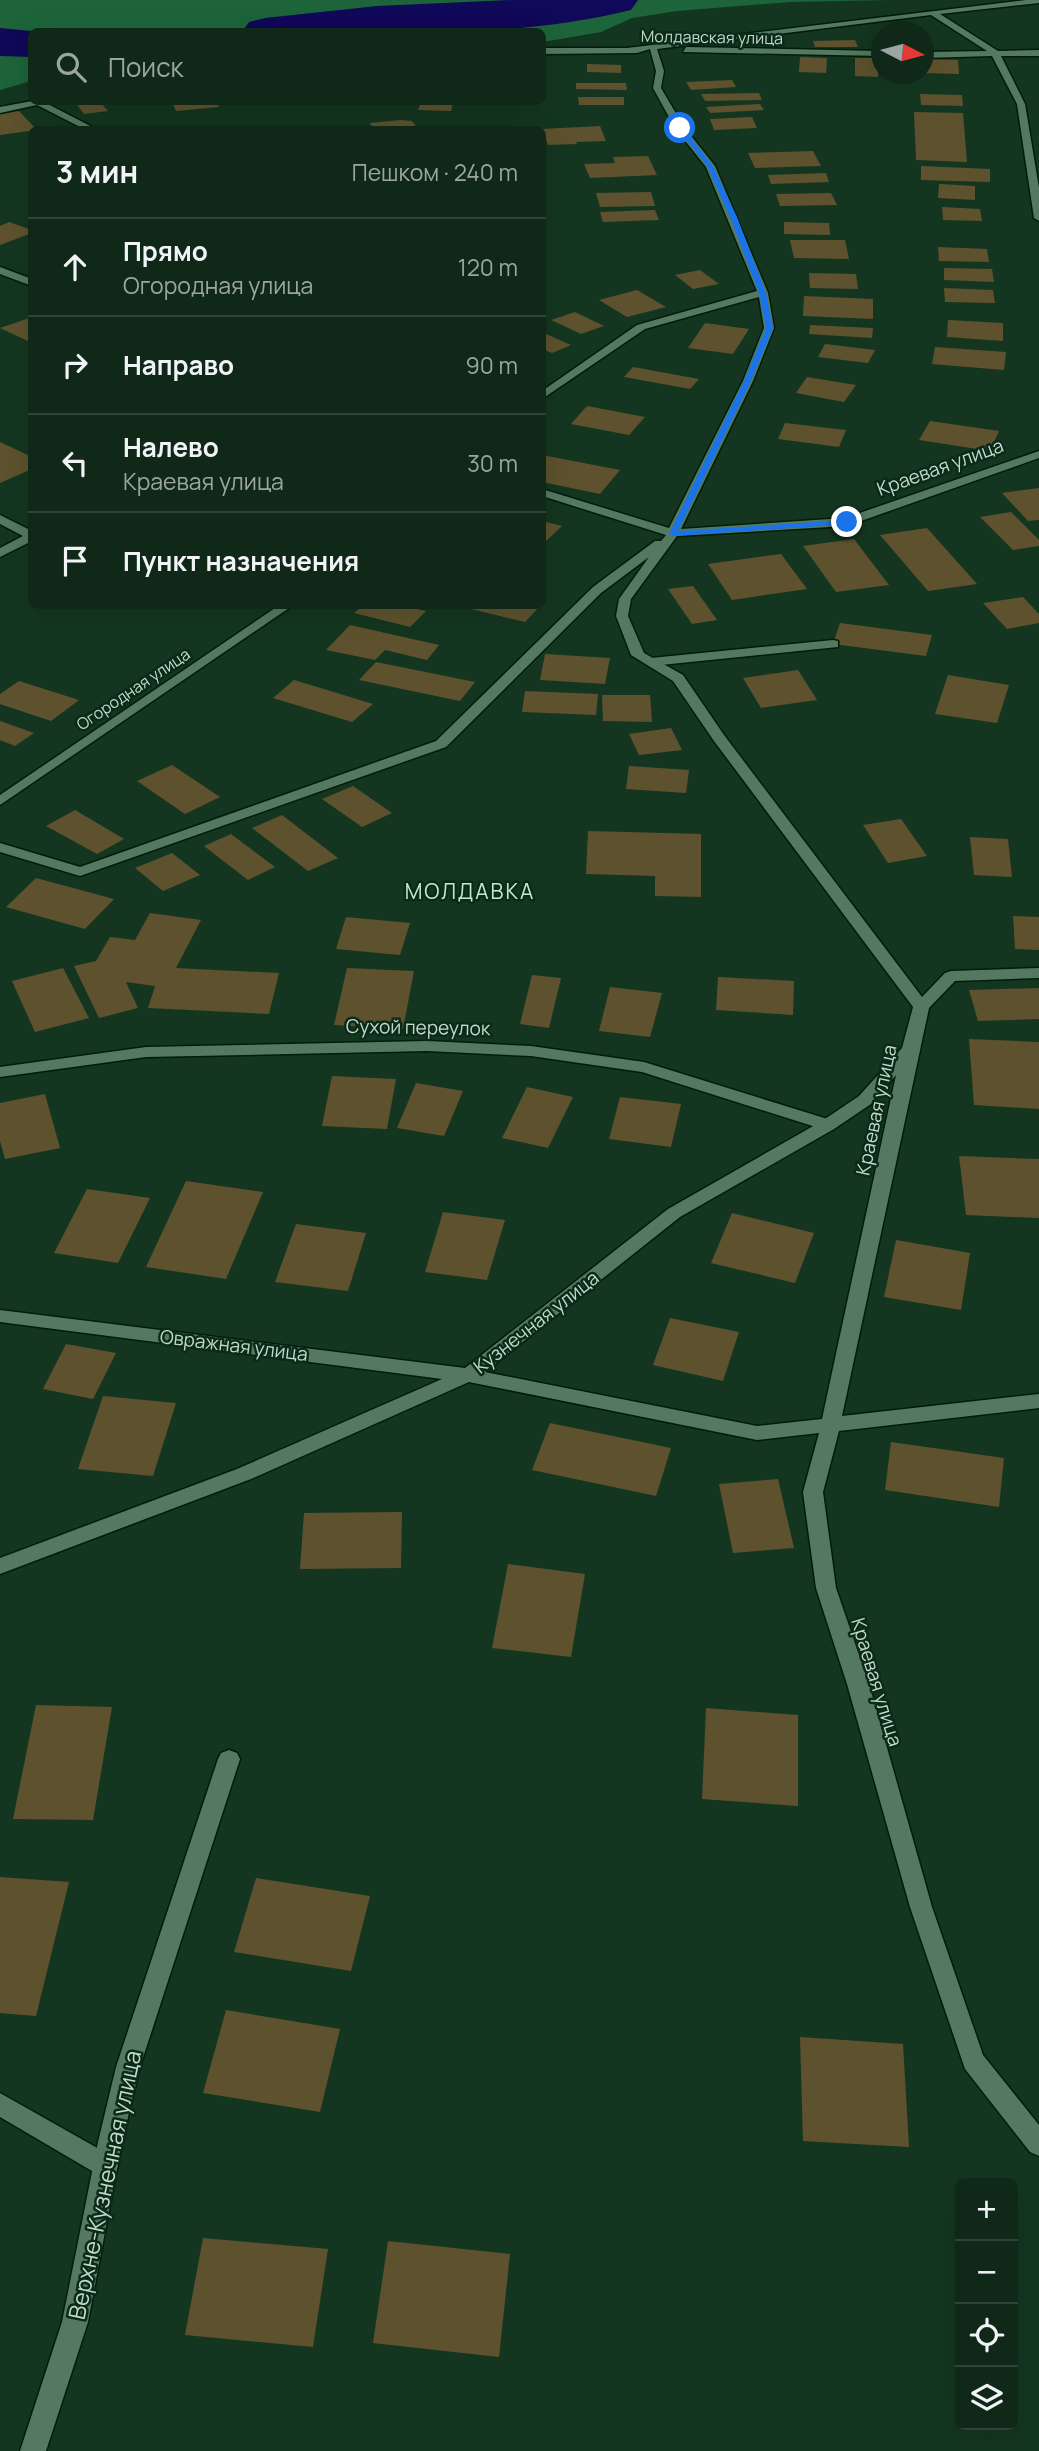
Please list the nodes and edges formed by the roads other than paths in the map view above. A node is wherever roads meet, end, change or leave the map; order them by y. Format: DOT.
graph roads {
  1 [pos="1039,1"];
  2 [pos="934,14"];
  3 [pos="627,50"];
  4 [pos="654,50"];
  5 [pos="546,51"];
  6 [pos="995,53"];
  7 [pos="1039,53"];
  8 [pos="871,54"];
  9 [pos="934,55"];
  10 [pos="28,104"];
  11 [pos="44,105"];
  12 [pos="0,110"];
  13 [pos="86,126"];
  14 [pos="1039,218"];
  15 [pos="0,270"];
  16 [pos="28,281"];
  17 [pos="763,293"];
  18 [pos="546,393"];
  19 [pos="1039,454"];
  20 [pos="546,493"];
  21 [pos="0,519"];
  22 [pos="28,534"];
  23 [pos="673,534"];
  24 [pos="28,538"];
  25 [pos="0,553"];
  26 [pos="282,609"];
  27 [pos="833,644"];
  28 [pos="651,662"];
  29 [pos="0,800"];
  30 [pos="0,847"];
  31 [pos="1039,973"];
  32 [pos="921,1007"];
  33 [pos="910,1049"];
  34 [pos="0,1072"];
  35 [pos="828,1125"];
  36 [pos="0,1316"];
  37 [pos="468,1375"];
  38 [pos="1039,1401"];
  39 [pos="831,1423"];
  40 [pos="0,1566"];
  41 [pos="229,1759"];
  42 [pos="0,2104"];
  43 [pos="1039,2144"];
  44 [pos="106,2165"];
  45 [pos="33,2451"];
  1 -- 2 [label="street"];
  2 -- 3 [label="street"];
  2 -- 6 [label="street"];
  3 -- 4 [label="street, Молдавская улица"];
  3 -- 5 [label="street, Молдавская улица"];
  4 -- 8 [label="street, Молдавская улица"];
  4 -- 17 [label="street"];
  6 -- 7 [label="street"];
  6 -- 9 [label="street"];
  6 -- 14 [label="street"];
  10 -- 12 [label="street"];
  11 -- 13 [label="street"];
  15 -- 16 [label="street"];
  17 -- 18 [label="street"];
  17 -- 23 [label="street"];
  19 -- 23 [label="street, Краевая улица"];
  20 -- 23 [label="street"];
  21 -- 22 [label="street"];
  23 -- 28 [label="street"];
  23 -- 30 [label="street"];
  24 -- 25 [label="street"];
  26 -- 29 [label="street, Огородная улица"];
  27 -- 28 [label="street"];
  28 -- 32 [label="street"];
  31 -- 32 [label="street"];
  32 -- 33 [label="street, Краевая улица"];
  33 -- 35 [label="street, Кузнечная улица"];
  33 -- 39 [label="street, Краевая улица"];
  34 -- 35 [label="street, Сухой переулок"];
  35 -- 37 [label="street, Кузнечная улица"];
  36 -- 37 [label="street, Овражная улица"];
  37 -- 39 [label="street, Овражная улица"];
  37 -- 40 [label="street, Кузнечная улица"];
  38 -- 39 [label="street, Овражная улица"];
  39 -- 43 [label="street, Краевая улица"];
  41 -- 44 [label="street, Верхне-Кузнечная улица"];
  42 -- 44 [label="street"];
  44 -- 45 [label="street, Верхне-Кузнечная улица"];
}
